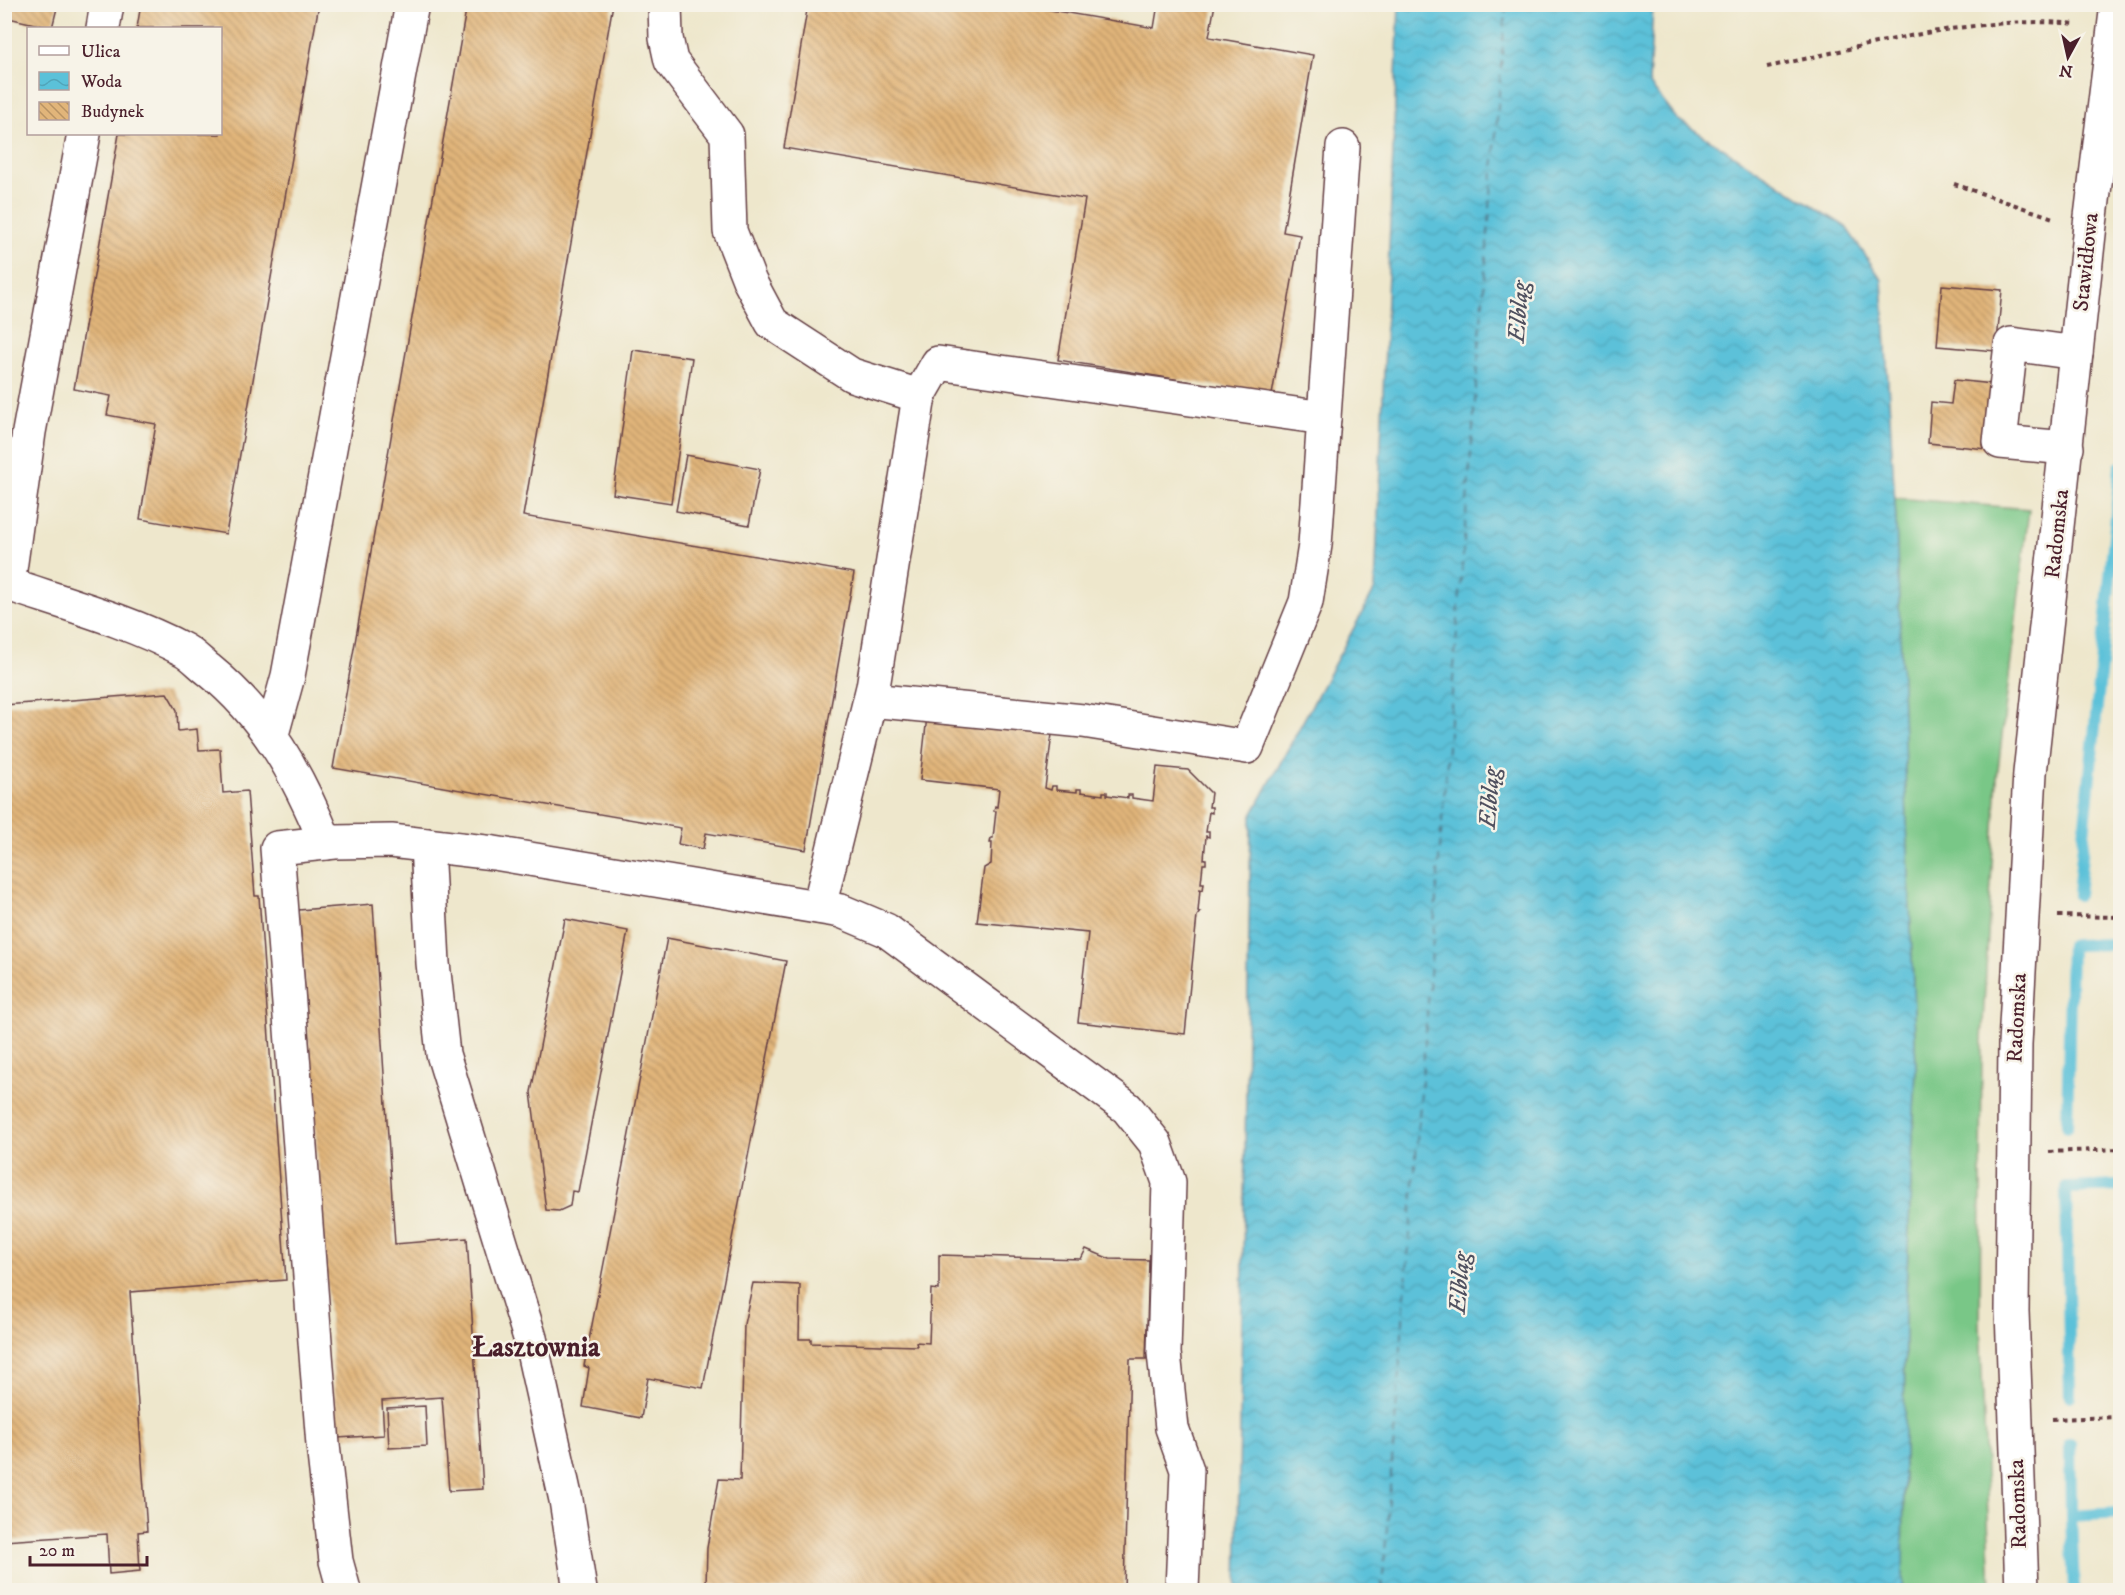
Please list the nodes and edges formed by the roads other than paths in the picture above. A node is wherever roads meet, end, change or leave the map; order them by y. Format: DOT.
graph roads {
  1 [pos="107,4"];
  2 [pos="412,4"];
  3 [pos="665,4"];
  4 [pos="2116,16"];
  5 [pos="103,27"];
  6 [pos="84,135"];
  7 [pos="1343,147"];
  8 [pos="2076,353"];
  9 [pos="919,396"];
  10 [pos="1324,418"];
  11 [pos="2067,448"];
  12 [pos="6,585"];
  13 [pos="870,700"];
  14 [pos="272,734"];
  15 [pos="326,843"];
  16 [pos="427,845"];
  17 [pos="819,908"];
  18 [pos="572,1589"];
  19 [pos="344,1590"];
  20 [pos="1182,1590"];
  21 [pos="2022,1590"];
  1 -- 5 [label="street"];
  2 -- 14 [label="street"];
  3 -- 9 [label="street"];
  4 -- 8 [label="street, Stawidłowa"];
  6 -- 12 [label="street"];
  7 -- 10 [label="street"];
  8 -- 11 [label="street, Stawidłowa"];
  8 -- 11 [label="street"];
  9 -- 10 [label="street"];
  9 -- 13 [label="street"];
  10 -- 13 [label="street"];
  11 -- 21 [label="street, Radomska"];
  12 -- 14 [label="street"];
  13 -- 17 [label="street"];
  14 -- 15 [label="street"];
  15 -- 16 [label="street"];
  15 -- 19 [label="street"];
  16 -- 17 [label="street"];
  16 -- 18 [label="street"];
  17 -- 20 [label="street"];
}
